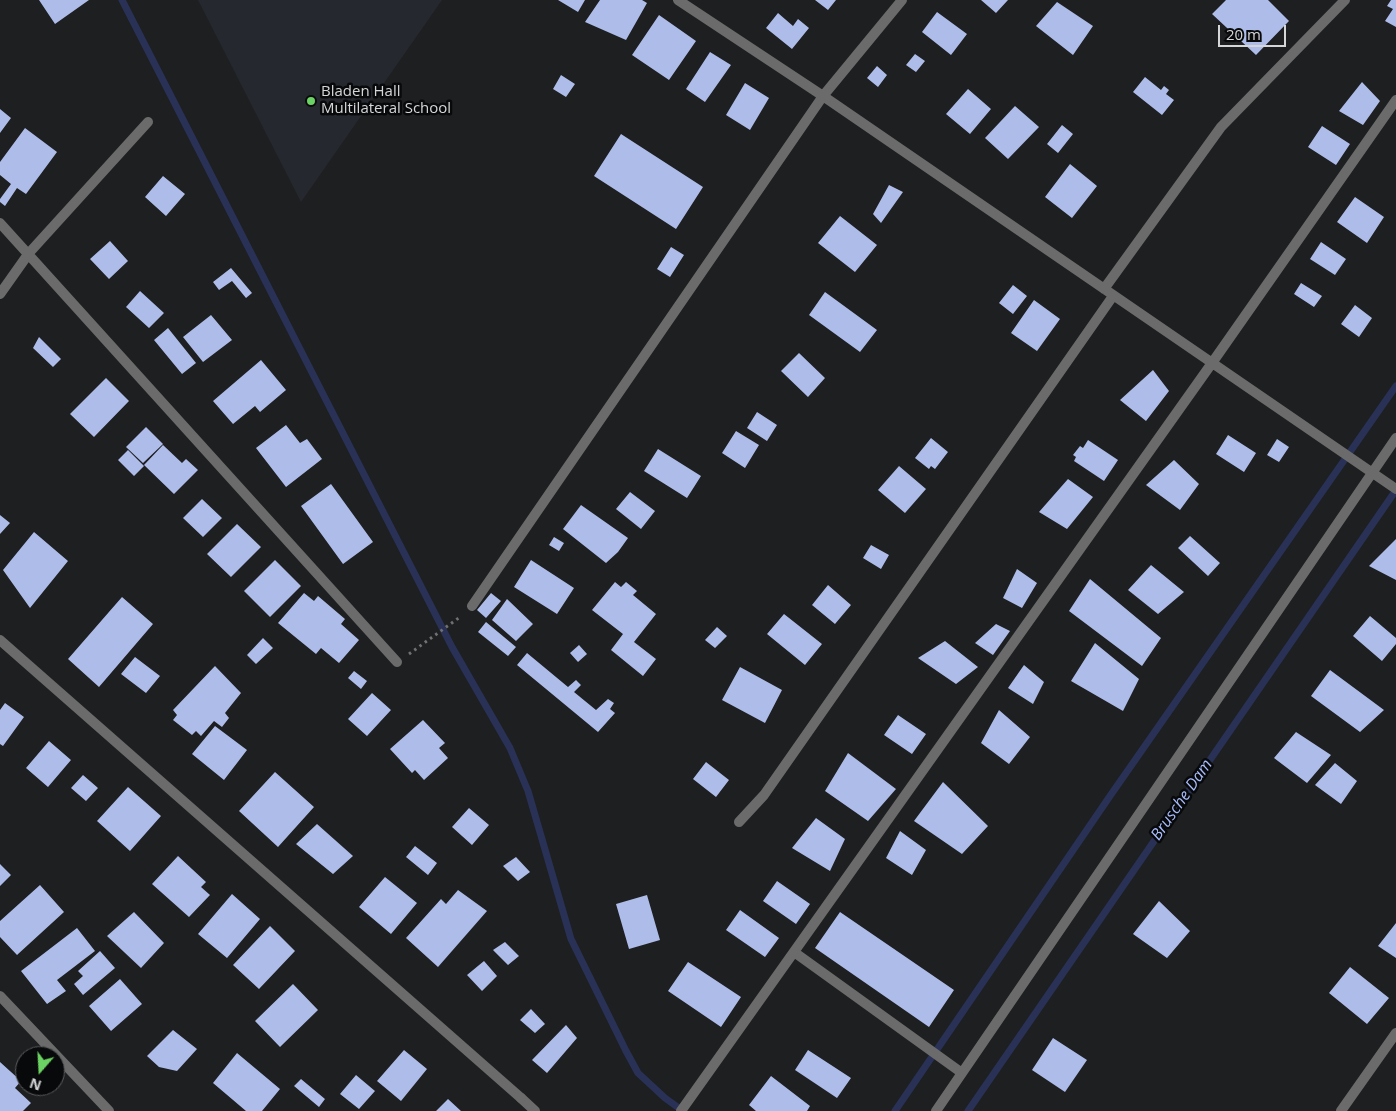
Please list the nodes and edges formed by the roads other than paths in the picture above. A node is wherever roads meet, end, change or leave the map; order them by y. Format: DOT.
graph roads {
  1 [pos="678,0"];
  2 [pos="902,0"];
  3 [pos="1345,0"];
  4 [pos="824,96"];
  5 [pos="1396,100"];
  6 [pos="148,122"];
  7 [pos="0,223"];
  8 [pos="29,253"];
  9 [pos="1104,289"];
  10 [pos="0,294"];
  11 [pos="1113,296"];
  12 [pos="1212,364"];
  13 [pos="1396,438"];
  14 [pos="1372,474"];
  15 [pos="1392,487"];
  16 [pos="472,606"];
  17 [pos="0,640"];
  18 [pos="397,662"];
  19 [pos="739,822"];
  20 [pos="794,952"];
  21 [pos="0,996"];
  22 [pos="1396,1033"];
  23 [pos="962,1073"];
  24 [pos="109,1111"];
  25 [pos="535,1111"];
  26 [pos="681,1111"];
  27 [pos="936,1111"];
  28 [pos="1341,1111"];
  1 -- 4 [label="street"];
  2 -- 4 [label="street"];
  3 -- 9 [label="street"];
  4 -- 9 [label="street"];
  4 -- 16 [label="street"];
  5 -- 12 [label="street"];
  6 -- 8 [label="street"];
  7 -- 8 [label="street"];
  8 -- 10 [label="street"];
  8 -- 18 [label="street"];
  9 -- 11 [label="street"];
  11 -- 12 [label="street"];
  11 -- 19 [label="street"];
  12 -- 14 [label="street"];
  12 -- 20 [label="street"];
  13 -- 14 [label="street"];
  14 -- 15 [label="street"];
  14 -- 23 [label="street"];
  17 -- 25 [label="street"];
  20 -- 23 [label="street"];
  20 -- 26 [label="street"];
  21 -- 24 [label="street"];
  22 -- 28 [label="street"];
  23 -- 27 [label="street"];
}
